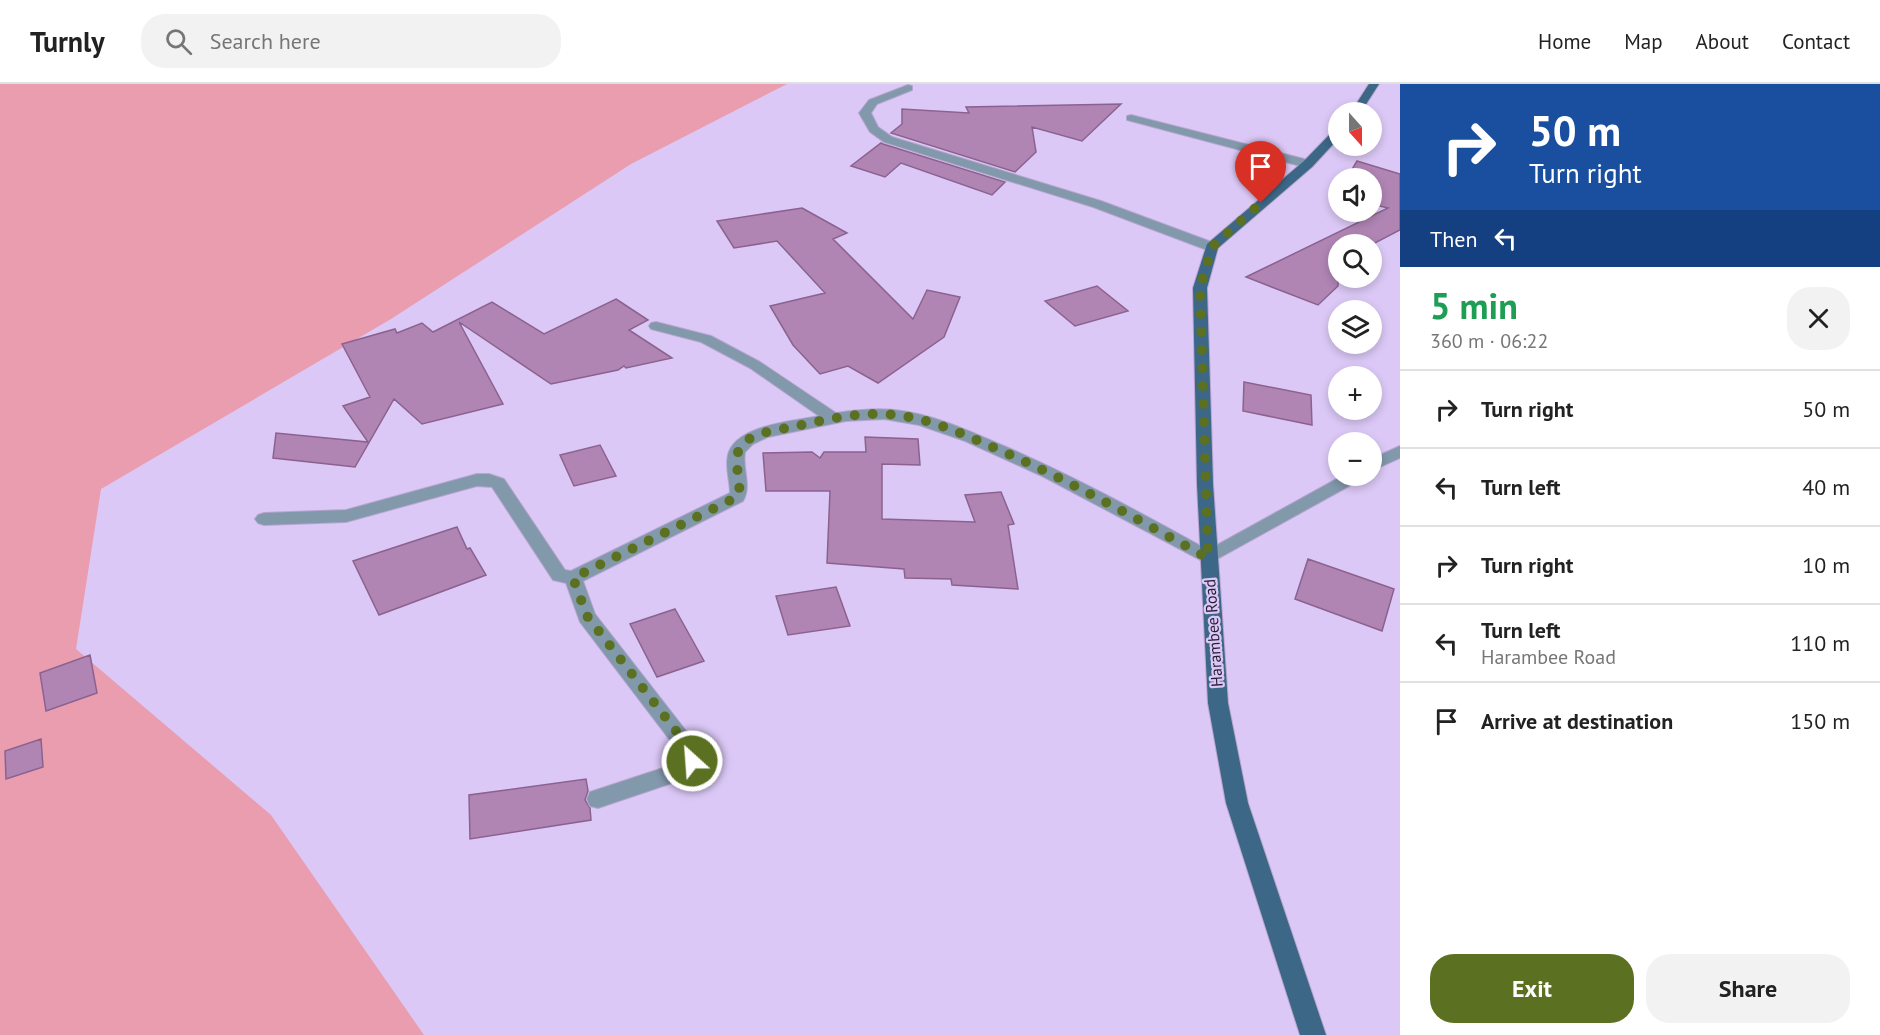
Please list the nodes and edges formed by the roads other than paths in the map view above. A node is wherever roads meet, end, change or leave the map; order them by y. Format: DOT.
graph roads {
  1 [pos="1374,84"];
  2 [pos="908,88"];
  3 [pos="1362,102"];
  4 [pos="1131,118"];
  5 [pos="1328,143"];
  6 [pos="1308,164"];
  7 [pos="1212,247"];
  8 [pos="656,326"];
  9 [pos="834,419"];
  10 [pos="1400,451"];
  11 [pos="1382,460"];
  12 [pos="1336,486"];
  13 [pos="264,519"];
  14 [pos="1208,558"];
  15 [pos="573,578"];
  16 [pos="598,799"];
  17 [pos="1313,1035"];
  1 -- 3 [label="main road"];
  2 -- 7 [label="street"];
  4 -- 6 [label="street"];
  5 -- 6 [label="main road"];
  6 -- 7 [label="main road"];
  7 -- 14 [label="main road, Harambee Road"];
  8 -- 9 [label="street"];
  9 -- 14 [label="street"];
  9 -- 15 [label="street"];
  10 -- 11 [label="street"];
  12 -- 14 [label="street"];
  13 -- 15 [label="street"];
  14 -- 17 [label="main road, Harambee Road"];
  15 -- 16 [label="street"];
}
